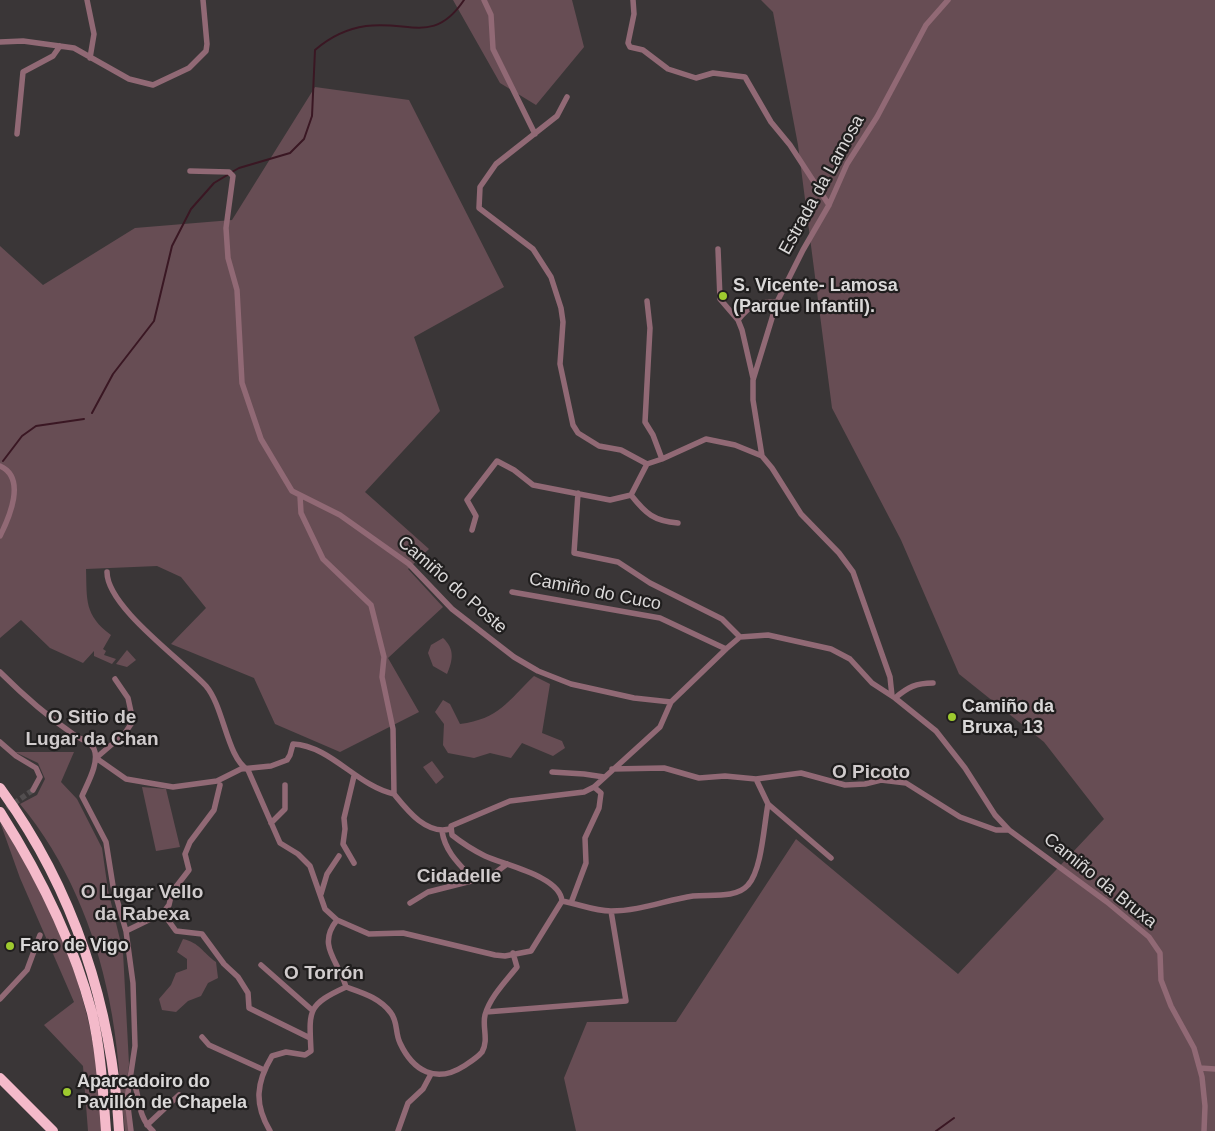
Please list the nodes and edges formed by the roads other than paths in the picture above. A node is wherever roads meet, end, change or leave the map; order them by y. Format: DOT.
graph roads {
  1 [pos="87,0"];
  2 [pos="203,0"];
  3 [pos="484,0"];
  4 [pos="633,0"];
  5 [pos="948,0"];
  6 [pos="0,42"];
  7 [pos="60,46"];
  8 [pos="90,58"];
  9 [pos="568,97"];
  10 [pos="17,134"];
  11 [pos="535,134"];
  12 [pos="190,171"];
  13 [pos="829,205"];
  14 [pos="718,249"];
  15 [pos="647,302"];
  16 [pos="777,302"];
  17 [pos="738,320"];
  18 [pos="753,380"];
  19 [pos="762,456"];
  20 [pos="662,459"];
  21 [pos="647,464"];
  22 [pos="0,466"];
  23 [pos="578,493"];
  24 [pos="631,495"];
  25 [pos="300,496"];
  26 [pos="678,523"];
  27 [pos="472,530"];
  28 [pos="0,536"];
  29 [pos="107,572"];
  30 [pos="512,592"];
  31 [pos="740,637"];
  32 [pos="726,649"];
  33 [pos="0,672"];
  34 [pos="115,679"];
  35 [pos="933,683"];
  36 [pos="894,697"];
  37 [pos="671,702"];
  38 [pos="0,742"];
  39 [pos="96,758"];
  40 [pos="612,769"];
  41 [pos="248,770"];
  42 [pos="552,772"];
  43 [pos="354,776"];
  44 [pos="604,778"];
  45 [pos="756,779"];
  46 [pos="220,785"];
  47 [pos="285,785"];
  48 [pos="594,787"];
  49 [pos="0,788"];
  50 [pos="33,790"];
  51 [pos="394,794"];
  52 [pos="768,804"];
  53 [pos="0,812"];
  54 [pos="271,823"];
  55 [pos="450,829"];
  56 [pos="1009,830"];
  57 [pos="442,831"];
  58 [pos="339,856"];
  59 [pos="831,858"];
  60 [pos="354,863"];
  61 [pos="506,864"];
  62 [pos="474,880"];
  63 [pos="320,896"];
  64 [pos="562,902"];
  65 [pos="410,903"];
  66 [pos="571,903"];
  67 [pos="611,911"];
  68 [pos="163,913"];
  69 [pos="337,920"];
  70 [pos="126,931"];
  71 [pos="40,935"];
  72 [pos="513,953"];
  73 [pos="261,965"];
  74 [pos="346,987"];
  75 [pos="0,999"];
  76 [pos="312,1010"];
  77 [pos="486,1012"];
  78 [pos="202,1037"];
  79 [pos="310,1038"];
  80 [pos="1200,1068"];
  81 [pos="1215,1069"];
  82 [pos="264,1070"];
  83 [pos="431,1074"];
  84 [pos="0,1078"];
  85 [pos="130,1080"];
  86 [pos="180,1095"];
  87 [pos="147,1125"];
  88 [pos="52,1131"];
  89 [pos="106,1131"];
  90 [pos="119,1131"];
  91 [pos="131,1131"];
  92 [pos="153,1131"];
  93 [pos="270,1131"];
  94 [pos="398,1131"];
  95 [pos="1204,1131"];
  1 -- 8 [label="street"];
  2 -- 8 [label="street"];
  3 -- 11 [label="street"];
  4 -- 13 [label="street"];
  5 -- 13 [label="street, Estrada da Lamosa"];
  6 -- 7 [label="street"];
  7 -- 8 [label="street"];
  7 -- 10 [label="street"];
  9 -- 11 [label="street"];
  11 -- 21 [label="street"];
  12 -- 25 [label="street, Camiño do Poste"];
  13 -- 16 [label="street, Estrada da Lamosa"];
  14 -- 17 [label="street"];
  15 -- 20 [label="street"];
  16 -- 17 [label="street"];
  16 -- 18 [label="street, Estrada da Lamosa"];
  17 -- 18 [label="street"];
  18 -- 19 [label="street, Estrada da Lamosa"];
  19 -- 20 [label="street"];
  19 -- 36 [label="street"];
  20 -- 21 [label="street"];
  21 -- 24 [label="street"];
  22 -- 28 [label="street"];
  23 -- 24 [label="street"];
  23 -- 27 [label="street"];
  23 -- 31 [label="street"];
  24 -- 26 [label="street"];
  25 -- 37 [label="street, Camiño do Poste"];
  25 -- 51 [label="street"];
  29 -- 41 [label="street"];
  30 -- 32 [label="street, Camiño do Cuco"];
  31 -- 32 [label="street"];
  31 -- 36 [label="street, Camiño da Bruxa"];
  32 -- 37 [label="street"];
  33 -- 39 [label="street"];
  34 -- 39 [label="street"];
  35 -- 36 [label="street"];
  36 -- 56 [label="street, Camiño da Bruxa"];
  37 -- 40 [label="street"];
  38 -- 50 [label="street"];
  39 -- 41 [label="street"];
  39 -- 70 [label="street"];
  40 -- 44 [label="street"];
  40 -- 45 [label="street"];
  41 -- 43 [label="street"];
  41 -- 54 [label="street"];
  42 -- 44 [label="street"];
  43 -- 51 [label="street"];
  43 -- 60 [label="street"];
  44 -- 48 [label="street"];
  45 -- 52 [label="street"];
  45 -- 56 [label="street"];
  46 -- 68 [label="street"];
  47 -- 54 [label="street"];
  48 -- 55 [label="street"];
  48 -- 66 [label="street"];
  49 -- 90 [label="highway"];
  51 -- 57 [label="street"];
  52 -- 59 [label="street"];
  52 -- 67 [label="street"];
  53 -- 89 [label="highway"];
  54 -- 63 [label="street"];
  55 -- 57 [label="street"];
  55 -- 61 [label="street"];
  56 -- 80 [label="street, Camiño da Bruxa"];
  57 -- 62 [label="street"];
  58 -- 63 [label="street"];
  61 -- 62 [label="street"];
  61 -- 64 [label="street"];
  62 -- 65 [label="street"];
  63 -- 69 [label="street"];
  64 -- 66 [label="street"];
  64 -- 72 [label="street"];
  66 -- 67 [label="street"];
  67 -- 77 [label="street"];
  68 -- 70 [label="street"];
  68 -- 79 [label="street"];
  69 -- 72 [label="street"];
  69 -- 74 [label="street"];
  70 -- 85 [label="street"];
  71 -- 75 [label="street"];
  72 -- 77 [label="street"];
  73 -- 76 [label="street"];
  74 -- 76 [label="street"];
  74 -- 83 [label="street"];
  76 -- 79 [label="street"];
  77 -- 83 [label="street"];
  78 -- 82 [label="street"];
  79 -- 82 [label="street"];
  80 -- 81 [label="street"];
  80 -- 95 [label="street, Camiño da Bruxa"];
  82 -- 93 [label="street"];
  83 -- 94 [label="street"];
  84 -- 88 [label="highway"];
  85 -- 87 [label="street"];
  85 -- 91 [label="street"];
  86 -- 87 [label="street"];
  87 -- 92 [label="street"];
}
